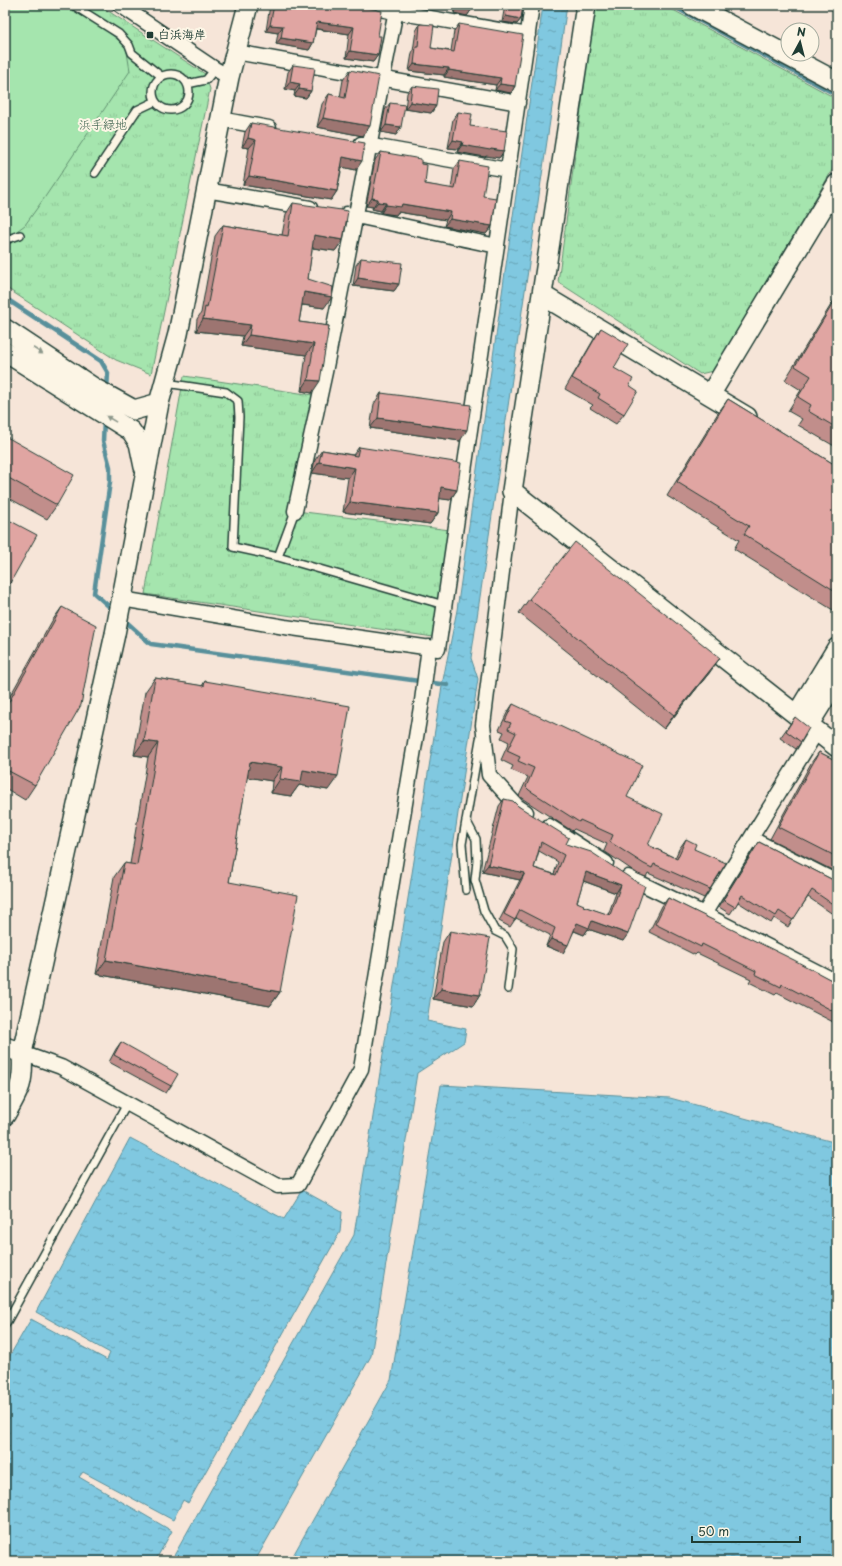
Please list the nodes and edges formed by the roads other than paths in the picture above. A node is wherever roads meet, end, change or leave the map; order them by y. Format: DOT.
graph roads {
  1 [pos="73,5"];
  2 [pos="120,5"];
  3 [pos="248,5"];
  4 [pos="356,5"];
  5 [pos="532,5"];
  6 [pos="586,5"];
  7 [pos="692,5"];
  8 [pos="396,8"];
  9 [pos="528,35"];
  10 [pos="236,52"];
  11 [pos="222,73"];
  12 [pos="161,76"];
  13 [pos="382,78"];
  14 [pos="837,82"];
  15 [pos="187,84"];
  16 [pos="154,102"];
  17 [pos="518,103"];
  18 [pos="220,119"];
  19 [pos="283,130"];
  20 [pos="345,141"];
  21 [pos="368,145"];
  22 [pos="508,170"];
  23 [pos="95,174"];
  24 [pos="837,184"];
  25 [pos="206,190"];
  26 [pos="355,216"];
  27 [pos="20,235"];
  28 [pos="5,240"];
  29 [pos="497,246"];
  30 [pos="542,295"];
  31 [pos="5,329"];
  32 [pos="5,352"];
  33 [pos="165,383"];
  34 [pos="710,395"];
  35 [pos="160,403"];
  36 [pos="763,427"];
  37 [pos="155,428"];
  38 [pos="131,431"];
  39 [pos="146,476"];
  40 [pos="512,490"];
  41 [pos="295,511"];
  42 [pos="278,557"];
  43 [pos="122,599"];
  44 [pos="444,605"];
  45 [pos="429,647"];
  46 [pos="837,648"];
  47 [pos="837,679"];
  48 [pos="808,723"];
  49 [pos="483,725"];
  50 [pos="837,747"];
  51 [pos="466,820"];
  52 [pos="752,838"];
  53 [pos="837,882"];
  54 [pos="466,890"];
  55 [pos="704,914"];
  56 [pos="837,982"];
  57 [pos="508,989"];
  58 [pos="14,1050"];
  59 [pos="127,1104"];
  60 [pos="5,1115"];
  61 [pos="5,1325"];
  1 -- 12 [label="lane"];
  2 -- 11 [label="street"];
  3 -- 10 [label="street"];
  4 -- 8 [label="street"];
  5 -- 9 [label="street"];
  6 -- 30 [label="street"];
  7 -- 14 [label="street"];
  8 -- 9 [label="street"];
  8 -- 13 [label="street"];
  9 -- 17 [label="street"];
  10 -- 11 [label="street"];
  10 -- 13 [label="street"];
  11 -- 15 [label="lane"];
  11 -- 18 [label="street"];
  12 -- 15 [label="lane"];
  12 -- 16 [label="lane"];
  13 -- 17 [label="street"];
  13 -- 21 [label="street"];
  15 -- 16 [label="lane"];
  16 -- 23 [label="lane"];
  17 -- 22 [label="street"];
  18 -- 19 [label="street"];
  18 -- 25 [label="street"];
  20 -- 21 [label="street"];
  21 -- 22 [label="street"];
  21 -- 26 [label="street"];
  22 -- 29 [label="street"];
  24 -- 34 [label="street"];
  25 -- 26 [label="street"];
  25 -- 33 [label="street"];
  26 -- 29 [label="street"];
  26 -- 41 [label="street"];
  27 -- 28 [label="lane"];
  29 -- 44 [label="street"];
  30 -- 34 [label="street"];
  30 -- 40 [label="street"];
  31 -- 35 [label="street, one-way"];
  38 -- 32 [label="street, one-way"];
  33 -- 35 [label="street"];
  33 -- 42 [label="lane"];
  34 -- 36 [label="street"];
  35 -- 37 [label="street"];
  37 -- 38 [label="street"];
  37 -- 39 [label="street"];
  38 -- 39 [label="street"];
  39 -- 43 [label="street"];
  40 -- 48 [label="street"];
  40 -- 49 [label="street"];
  41 -- 42 [label="lane"];
  42 -- 44 [label="lane"];
  43 -- 45 [label="street"];
  43 -- 58 [label="street"];
  44 -- 45 [label="street"];
  45 -- 59 [label="street"];
  46 -- 48 [label="street"];
  47 -- 48 [label="street"];
  48 -- 50 [label="street"];
  48 -- 52 [label="street"];
  49 -- 51 [label="lane"];
  49 -- 55 [label="street"];
  51 -- 54 [label="lane"];
  51 -- 57 [label="lane"];
  52 -- 53 [label="street"];
  52 -- 55 [label="street"];
  55 -- 56 [label="street"];
  58 -- 59 [label="street"];
  58 -- 60 [label="street"];
  59 -- 61 [label="lane"];
}
